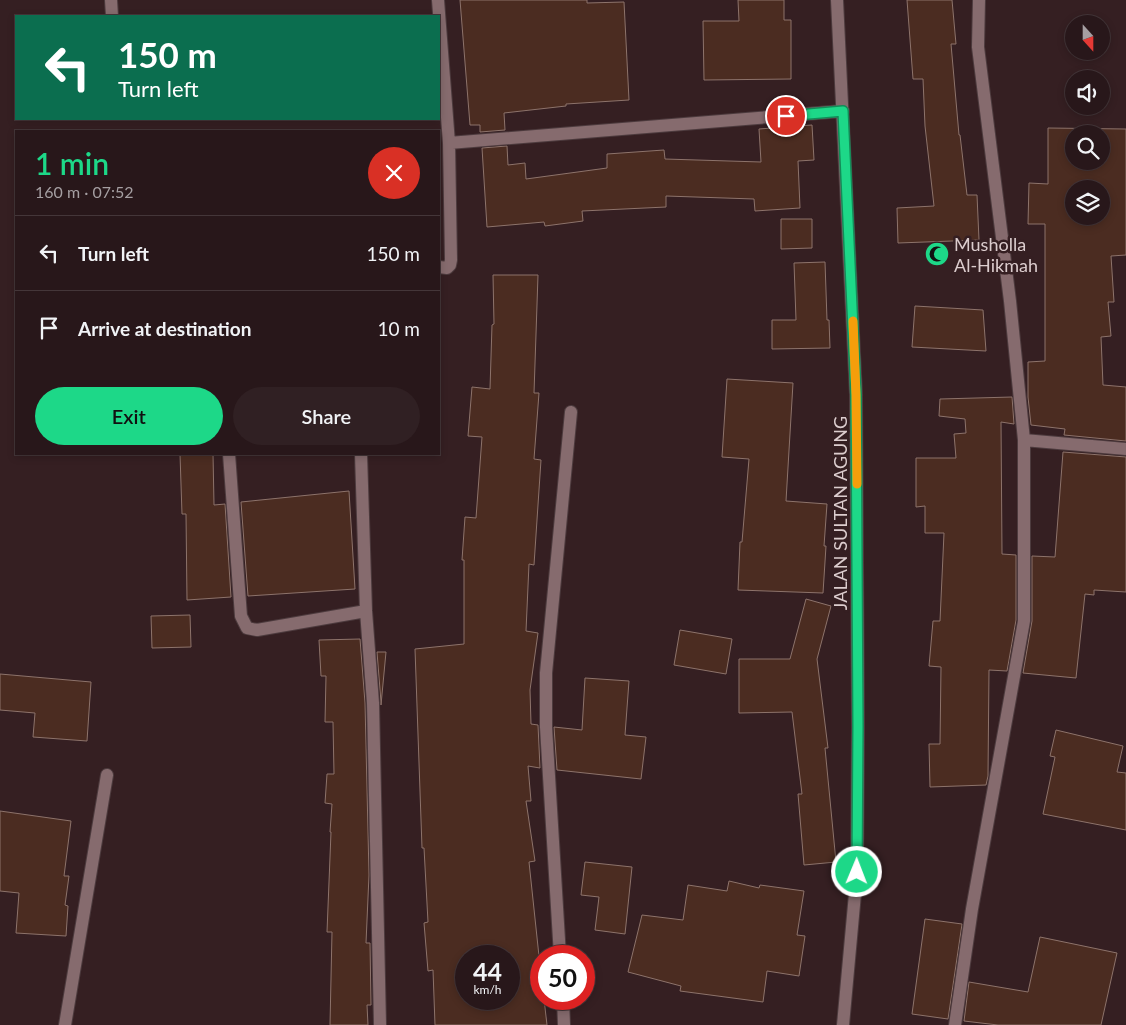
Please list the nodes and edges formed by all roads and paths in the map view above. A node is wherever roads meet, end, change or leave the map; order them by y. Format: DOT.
graph roads {
  1 [pos="111,0"];
  2 [pos="438,0"];
  3 [pos="837,0"];
  4 [pos="979,0"];
  5 [pos="112,15"];
  6 [pos="439,15"];
  7 [pos="440,26"];
  8 [pos="843,111"];
  9 [pos="449,143"];
  10 [pos="440,267"];
  11 [pos="571,412"];
  12 [pos="1024,440"];
  13 [pos="1126,449"];
  14 [pos="229,455"];
  15 [pos="360,455"];
  16 [pos="366,611"];
  17 [pos="107,775"];
  18 [pos="559,945"];
  19 [pos="563,1010"];
  20 [pos="65,1025"];
  21 [pos="380,1025"];
  22 [pos="564,1025"];
  23 [pos="842,1025"];
  24 [pos="955,1025"];
  1 -- 5 [label="street"];
  2 -- 6 [label="street"];
  3 -- 8 [label="street, JALAN SULTAN AGUNG"];
  4 -- 12 [label="street"];
  7 -- 9 [label="street"];
  8 -- 9 [label="street"];
  8 -- 23 [label="street, JALAN SULTAN AGUNG"];
  9 -- 10 [label="street"];
  11 -- 18 [label="street"];
  12 -- 13 [label="street"];
  12 -- 24 [label="street"];
  14 -- 16 [label="street"];
  15 -- 16 [label="street"];
  16 -- 21 [label="street"];
  17 -- 20 [label="street"];
  19 -- 22 [label="street"];
}
